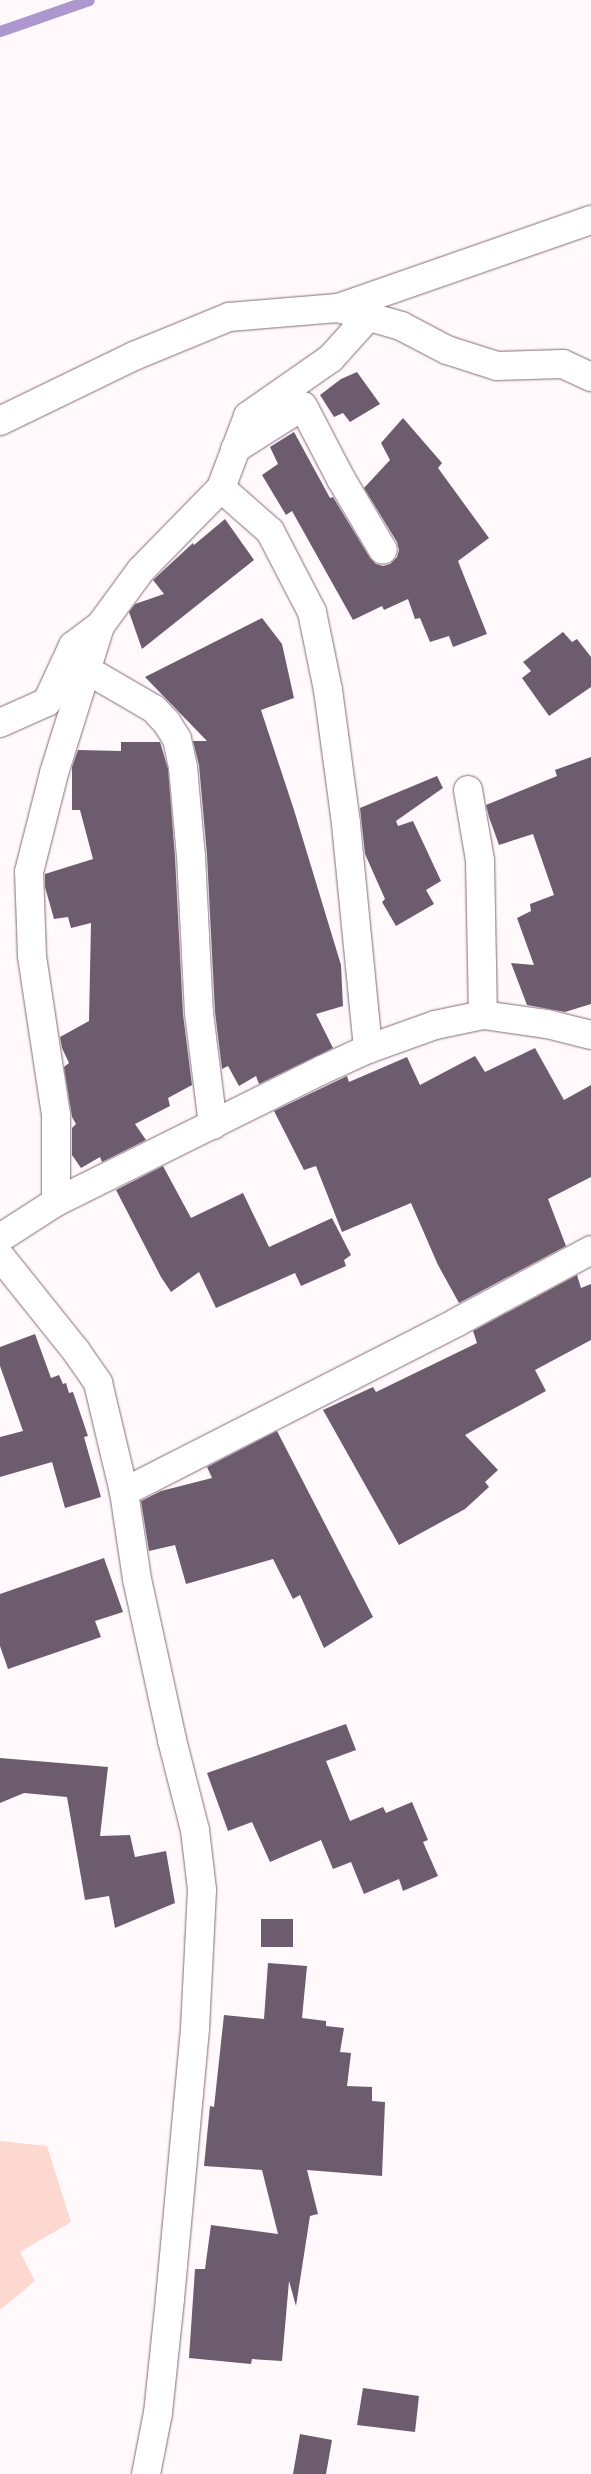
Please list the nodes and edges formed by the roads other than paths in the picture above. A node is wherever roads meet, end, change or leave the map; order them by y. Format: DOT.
graph roads {
  1 [pos="591,220"];
  2 [pos="338,308"];
  3 [pos="368,317"];
  4 [pos="591,377"];
  5 [pos="0,421"];
  6 [pos="235,450"];
  7 [pos="220,488"];
  8 [pos="382,550"];
  9 [pos="100,626"];
  10 [pos="87,670"];
  11 [pos="0,723"];
  12 [pos="468,790"];
  13 [pos="484,1015"];
  14 [pos="591,1035"];
  15 [pos="368,1050"];
  16 [pos="213,1125"];
  17 [pos="56,1202"];
  18 [pos="0,1238"];
  19 [pos="591,1250"];
  20 [pos="0,1256"];
  21 [pos="124,1492"];
  22 [pos="146,2474"];
  1 -- 2 [label="street"];
  2 -- 3 [label="street"];
  2 -- 5 [label="street"];
  3 -- 4 [label="street"];
  3 -- 6 [label="street"];
  6 -- 7 [label="street"];
  6 -- 8 [label="street"];
  7 -- 9 [label="street"];
  7 -- 15 [label="street"];
  9 -- 10 [label="street"];
  9 -- 11 [label="street"];
  10 -- 16 [label="street"];
  10 -- 17 [label="street"];
  12 -- 13 [label="street"];
  13 -- 14 [label="street"];
  13 -- 15 [label="street"];
  15 -- 16 [label="street"];
  16 -- 17 [label="street"];
  17 -- 18 [label="street"];
  19 -- 21 [label="street"];
  20 -- 21 [label="street"];
  21 -- 22 [label="street"];
}
